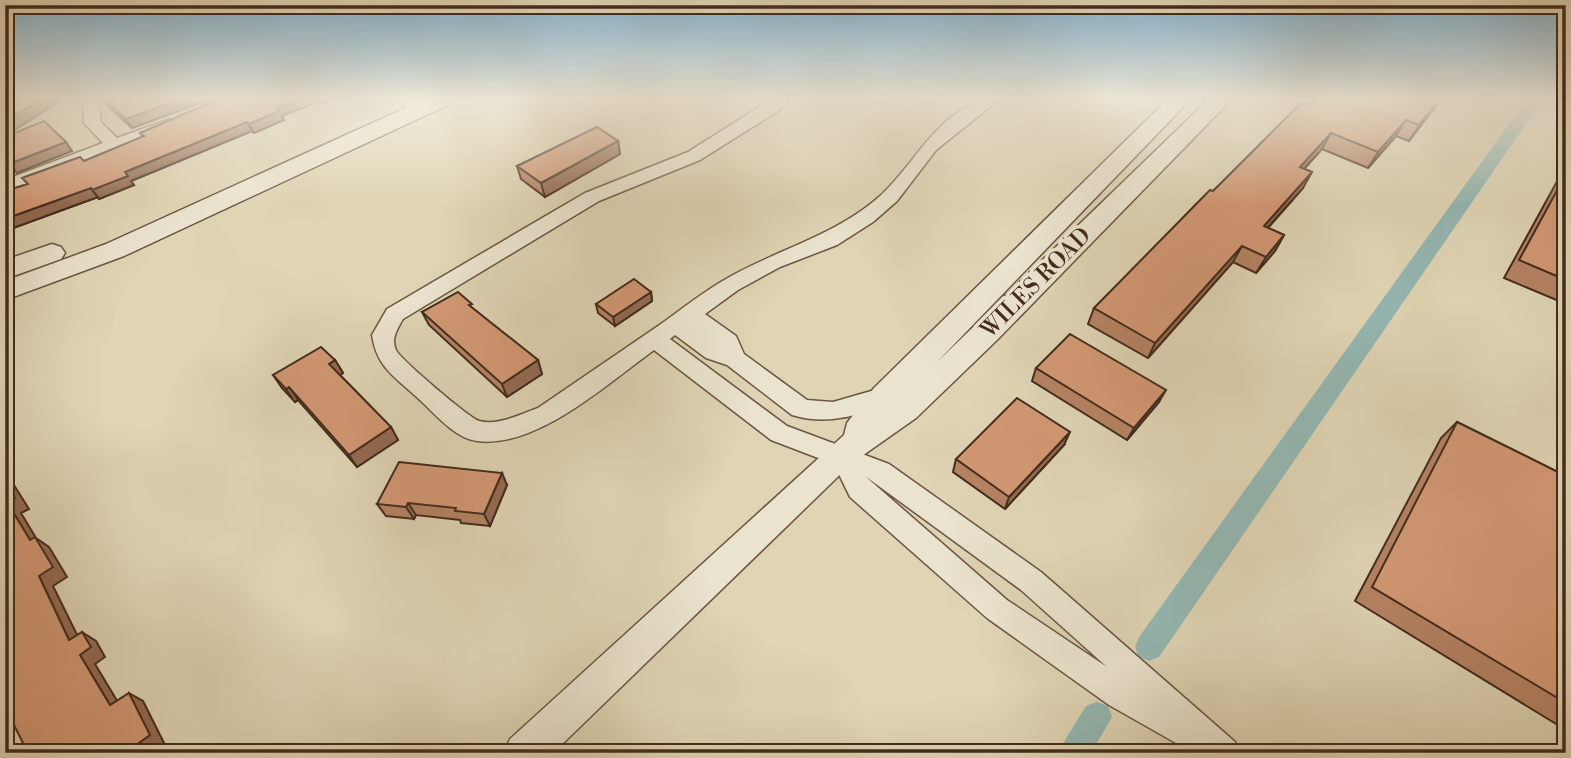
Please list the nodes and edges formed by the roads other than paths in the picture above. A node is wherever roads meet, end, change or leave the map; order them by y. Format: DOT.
graph roads {
  1 [pos="104,134"];
  2 [pos="143,134"];
  3 [pos="337,134"];
  4 [pos="349,134"];
  5 [pos="728,134"];
  6 [pos="943,134"];
  7 [pos="1145,134"];
  8 [pos="1185,134"];
  9 [pos="115,146"];
  10 [pos="5,187"];
  11 [pos="5,270"];
  12 [pos="5,291"];
  13 [pos="682,319"];
  14 [pos="654,339"];
  15 [pos="705,346"];
  16 [pos="736,359"];
  17 [pos="684,362"];
  18 [pos="885,396"];
  19 [pos="841,454"];
  20 [pos="524,753"];
  21 [pos="1224,753"];
  1 -- 9 [label="street"];
  2 -- 9 [label="street"];
  3 -- 11 [label="street"];
  4 -- 12 [label="street"];
  5 -- 14 [label="street"];
  6 -- 13 [label="street"];
  7 -- 18 [label="street, WILES ROAD"];
  8 -- 19 [label="street, WILES ROAD"];
  9 -- 10 [label="street"];
  13 -- 14 [label="street"];
  13 -- 15 [label="street"];
  13 -- 16 [label="street"];
  14 -- 17 [label="street"];
  15 -- 16 [label="street"];
  15 -- 17 [label="street"];
  16 -- 18 [label="street"];
  17 -- 19 [label="street"];
  18 -- 19 [label="street, WILES ROAD"];
  19 -- 20 [label="street, WILES ROAD"];
  19 -- 21 [label="street"];
  19 -- 21 [label="street"];
}
